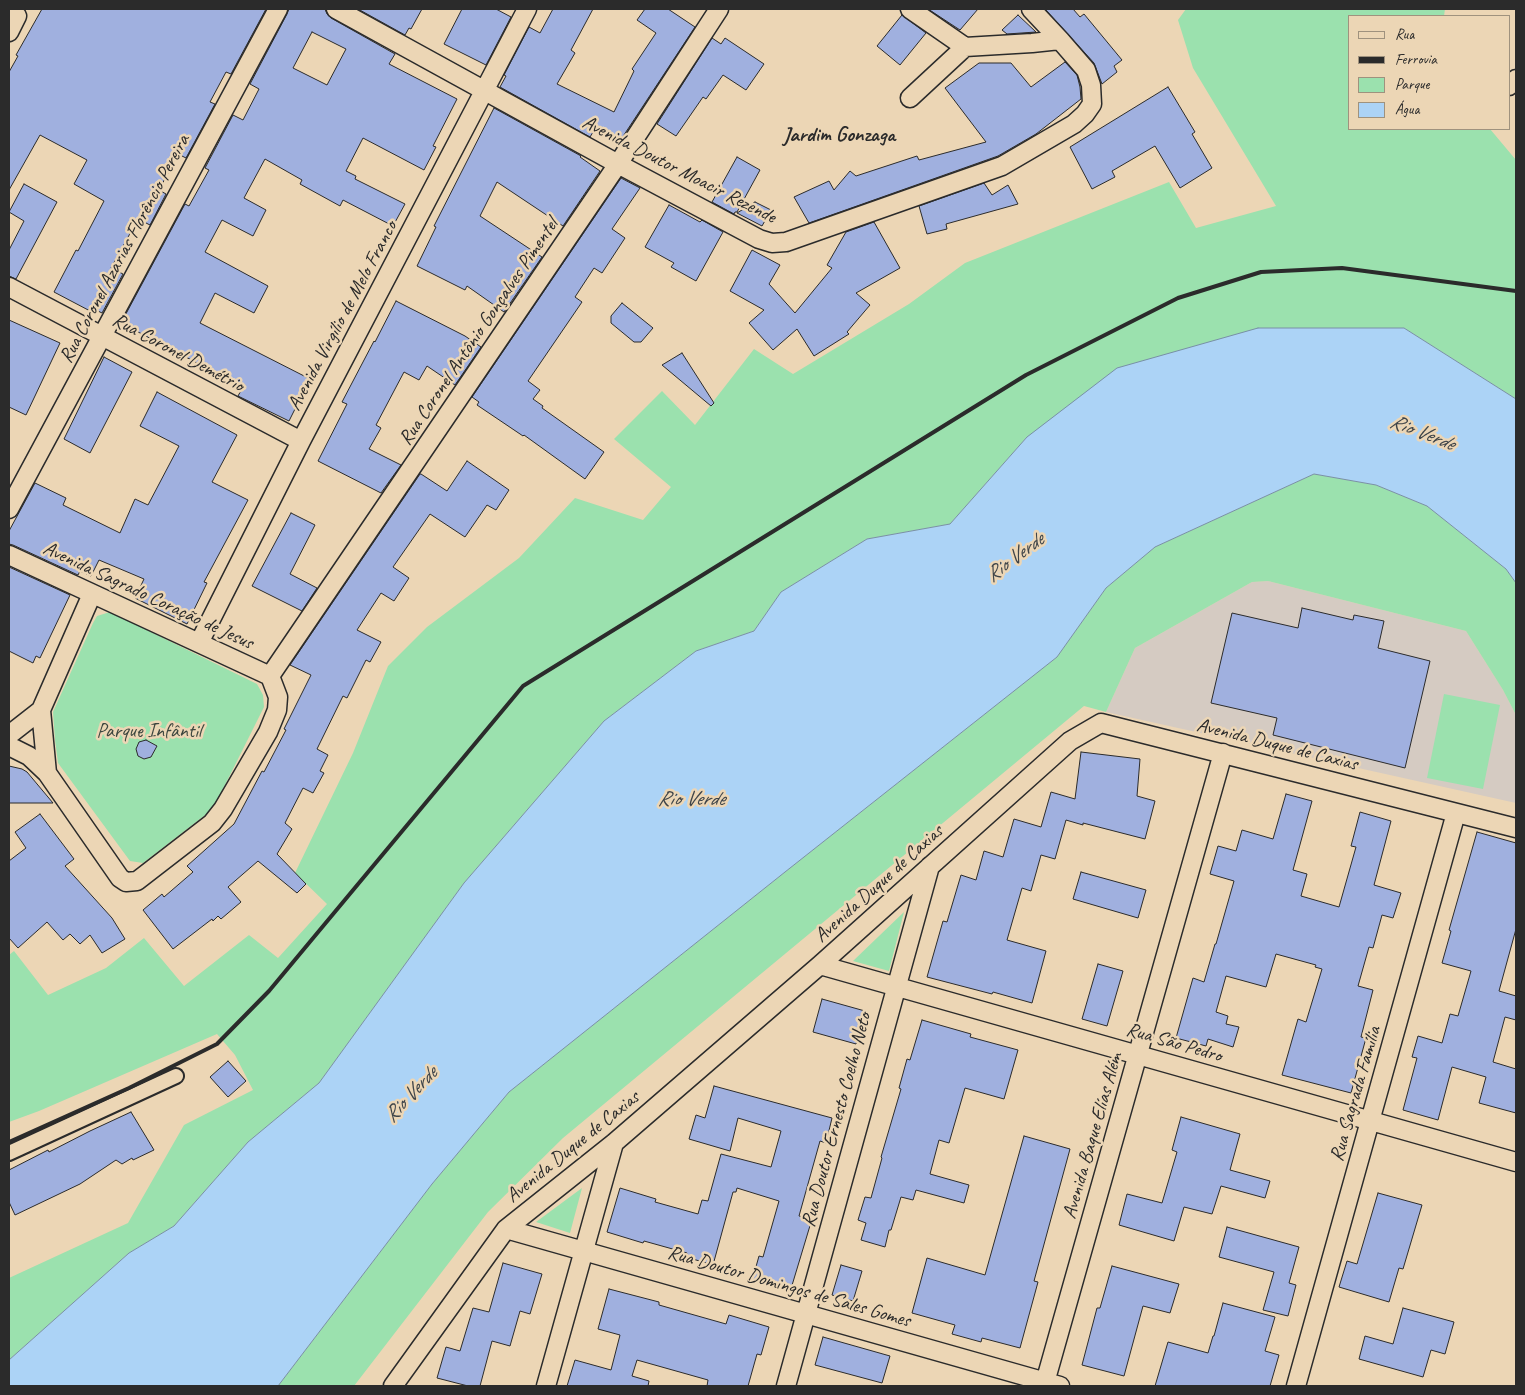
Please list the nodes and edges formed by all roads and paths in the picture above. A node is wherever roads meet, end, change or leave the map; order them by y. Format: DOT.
graph roads {
  1 [pos="278,9"];
  2 [pos="336,9"];
  3 [pos="527,9"];
  4 [pos="719,9"];
  5 [pos="910,9"];
  6 [pos="1031,9"];
  7 [pos="9,10"];
  8 [pos="9,32"];
  9 [pos="1060,40"];
  10 [pos="965,47"];
  11 [pos="485,90"];
  12 [pos="910,98"];
  13 [pos="618,164"];
  14 [pos="9,287"];
  15 [pos="102,337"];
  16 [pos="301,441"];
  17 [pos="9,509"];
  18 [pos="9,556"];
  19 [pos="92,594"];
  20 [pos="199,643"];
  21 [pos="270,676"];
  22 [pos="41,710"];
  23 [pos="9,735"];
  24 [pos="9,746"];
  25 [pos="1223,753"];
  26 [pos="47,773"];
  27 [pos="1456,813"];
  28 [pos="1516,828"];
  29 [pos="930,866"];
  30 [pos="820,965"];
  31 [pos="896,986"];
  32 [pos="1138,1055"];
  33 [pos="176,1076"];
  34 [pos="1370,1120"];
  35 [pos="614,1143"];
  36 [pos="9,1153"];
  37 [pos="1516,1162"];
  38 [pos="506,1229"];
  39 [pos="584,1252"];
  40 [pos="806,1314"];
  41 [pos="1050,1385"];
  42 [pos="393,1386"];
  43 [pos="546,1386"];
  44 [pos="786,1386"];
  45 [pos="1296,1386"];
  1 -- 15 [label="street, Rua Coronel Azarias Florêncio Pereira"];
  2 -- 11 [label="street, Avenida Doutor Moacir Rezende"];
  3 -- 11 [label="street, Avenida Virgílio de Melo Franco"];
  4 -- 13 [label="street, Rua Coronel Antônio Gonçalves Pimentel"];
  5 -- 10 [label="street"];
  6 -- 9 [label="street"];
  7 -- 8 [label="street"];
  9 -- 10 [label="street"];
  9 -- 13 [label="street, Avenida Doutor Moacir Rezende"];
  10 -- 12 [label="street"];
  11 -- 13 [label="street, Avenida Doutor Moacir Rezende"];
  11 -- 16 [label="street, Avenida Virgílio de Melo Franco"];
  13 -- 21 [label="street, Rua Coronel Antônio Gonçalves Pimentel"];
  14 -- 15 [label="street, Rua Coronel Demétrio"];
  15 -- 16 [label="street, Rua Coronel Demétrio"];
  15 -- 17 [label="street, Rua Coronel Azarias Florêncio Pereira"];
  16 -- 20 [label="street, Avenida Virgílio de Melo Franco"];
  18 -- 19 [label="street, Avenida Sagrado Coração de Jesus"];
  19 -- 20 [label="street, Avenida Sagrado Coração de Jesus"];
  19 -- 22 [label="street"];
  20 -- 21 [label="street, Avenida Sagrado Coração de Jesus"];
  21 -- 26 [label="street"];
  22 -- 23 [label="street"];
  22 -- 26 [label="street"];
  24 -- 26 [label="street"];
  25 -- 27 [label="street, Avenida Duque de Caxias"];
  25 -- 29 [label="street, Avenida Duque de Caxias"];
  25 -- 32 [label="street, Avenida Baque Elías Além"];
  27 -- 28 [label="street, Avenida Duque de Caxias"];
  27 -- 34 [label="street, Rua Sagrada Família"];
  29 -- 30 [label="street, Avenida Duque de Caxias"];
  29 -- 31 [label="street, Rua Doutor Ernesto Coelho Neto"];
  30 -- 31 [label="street, Rua São Pedro"];
  30 -- 35 [label="street, Avenida Duque de Caxias"];
  31 -- 32 [label="street, Rua São Pedro"];
  31 -- 40 [label="street, Rua Doutor Ernesto Coelho Neto"];
  32 -- 34 [label="street, Rua São Pedro"];
  32 -- 41 [label="street, Avenida Baque Elías Além"];
  33 -- 36 [label="street"];
  34 -- 37 [label="street, Rua São Pedro"];
  34 -- 45 [label="street, Rua Sagrada Família"];
  35 -- 38 [label="street, Avenida Duque de Caxias"];
  35 -- 39 [label="street"];
  38 -- 39 [label="street, Rua Doutor Domingos de Sales Gomes"];
  38 -- 42 [label="street, Avenida Duque de Caxias"];
  39 -- 40 [label="street, Rua Doutor Domingos de Sales Gomes"];
  39 -- 43 [label="street"];
  40 -- 41 [label="street, Rua Doutor Domingos de Sales Gomes"];
  40 -- 44 [label="street, Rua Doutor Ernesto Coelho Neto"];
}
